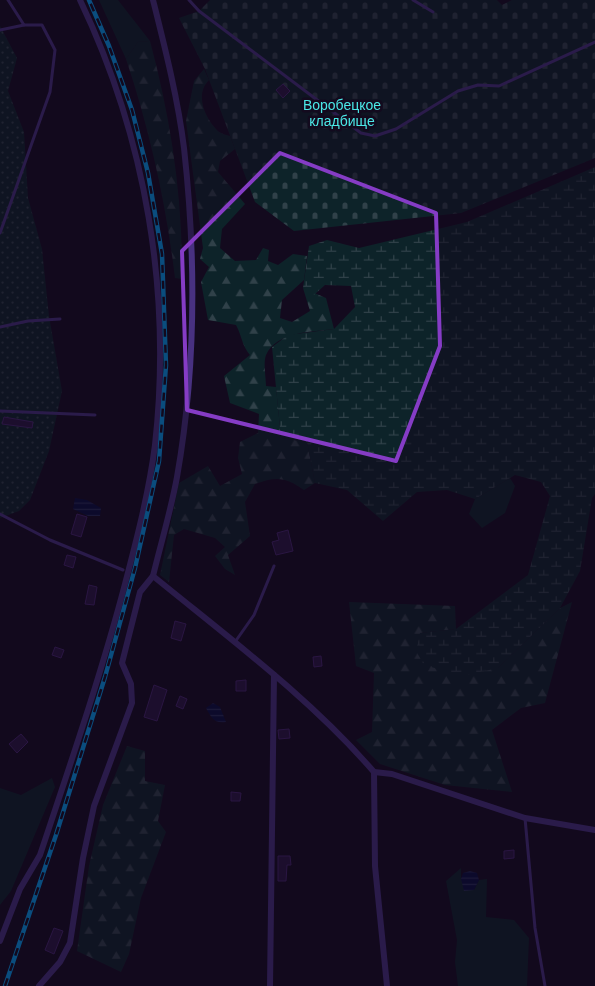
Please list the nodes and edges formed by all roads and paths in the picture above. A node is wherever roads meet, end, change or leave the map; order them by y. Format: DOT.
graph roads {
  1 [pos="8,0"];
  2 [pos="80,0"];
  3 [pos="153,0"];
  4 [pos="189,0"];
  5 [pos="413,0"];
  6 [pos="434,12"];
  7 [pos="24,25"];
  8 [pos="0,30"];
  9 [pos="595,42"];
  10 [pos="0,232"];
  11 [pos="60,319"];
  12 [pos="0,327"];
  13 [pos="0,411"];
  14 [pos="95,415"];
  15 [pos="0,514"];
  16 [pos="274,566"];
  17 [pos="123,570"];
  18 [pos="154,576"];
  19 [pos="234,642"];
  20 [pos="274,675"];
  21 [pos="374,772"];
  22 [pos="526,818"];
  23 [pos="595,830"];
  24 [pos="0,941"];
  25 [pos="39,986"];
  26 [pos="270,986"];
  27 [pos="387,986"];
  28 [pos="545,986"];
  1 -- 7 [label="lane"];
  2 -- 24 [label="street"];
  3 -- 18 [label="street"];
  4 -- 9 [label="lane"];
  5 -- 6 [label="lane"];
  7 -- 8 [label="lane"];
  7 -- 10 [label="lane"];
  11 -- 12 [label="lane"];
  13 -- 14 [label="lane"];
  15 -- 17 [label="lane"];
  16 -- 19 [label="lane"];
  18 -- 19 [label="street"];
  18 -- 25 [label="street"];
  19 -- 20 [label="street"];
  20 -- 21 [label="street"];
  20 -- 26 [label="street"];
  21 -- 22 [label="street"];
  21 -- 27 [label="street"];
  22 -- 23 [label="street"];
  22 -- 28 [label="lane"];
}
